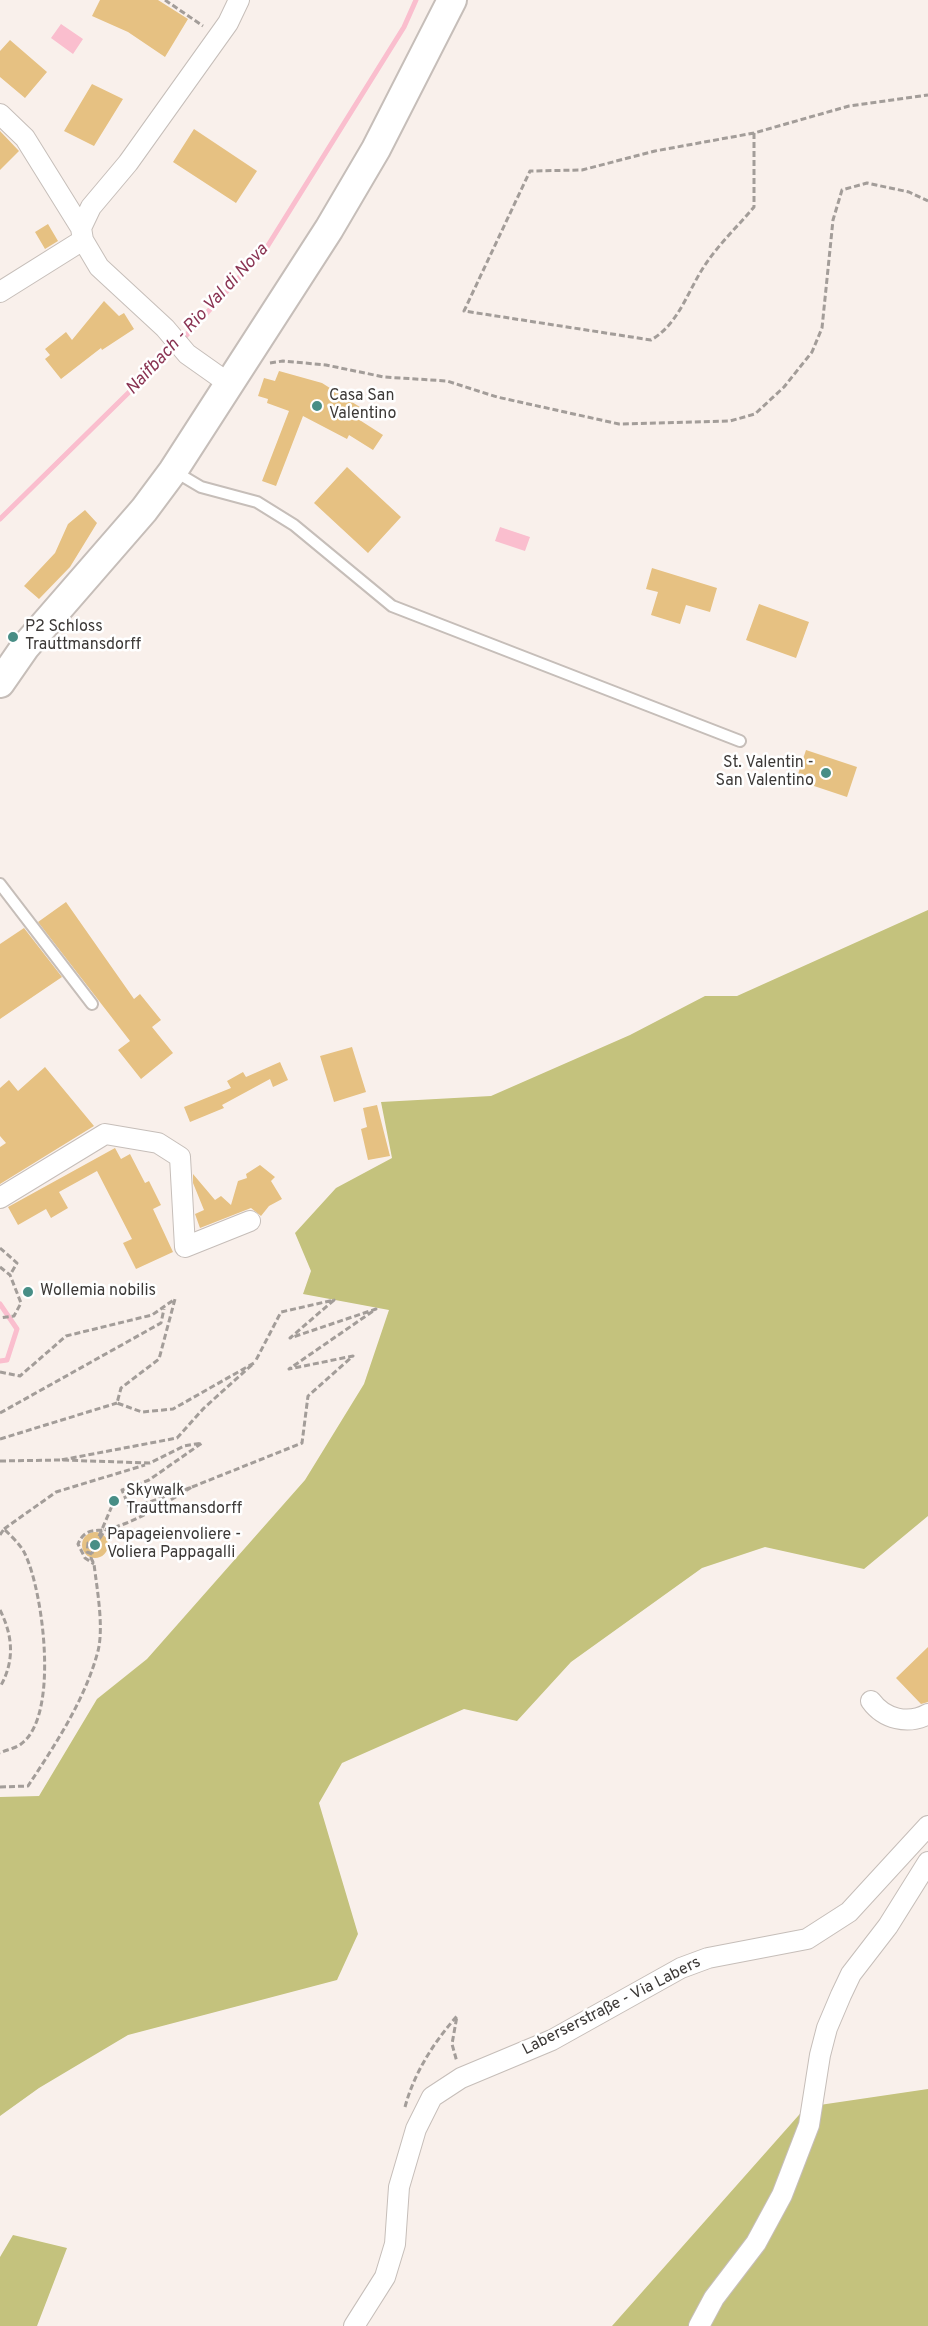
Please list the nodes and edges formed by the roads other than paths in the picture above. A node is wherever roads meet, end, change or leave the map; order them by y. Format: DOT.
graph roads {
  1 [pos="239,0"];
  2 [pos="452,0"];
  3 [pos="0,114"];
  4 [pos="82,234"];
  5 [pos="0,292"];
  6 [pos="228,383"];
  7 [pos="173,471"];
  8 [pos="0,683"];
  9 [pos="740,741"];
  10 [pos="0,884"];
  11 [pos="92,1004"];
  12 [pos="0,1198"];
  13 [pos="250,1221"];
  14 [pos="871,1701"];
  15 [pos="928,1714"];
  16 [pos="928,1827"];
  17 [pos="928,1862"];
  18 [pos="354,2326"];
  19 [pos="699,2326"];
  1 -- 4 [label="street"];
  2 -- 6 [label="main road"];
  3 -- 4 [label="street"];
  4 -- 5 [label="street"];
  4 -- 6 [label="street"];
  6 -- 7 [label="main road"];
  7 -- 8 [label="main road"];
  7 -- 9 [label="lane"];
  10 -- 11 [label="lane"];
  12 -- 13 [label="street"];
  14 -- 15 [label="street"];
  16 -- 18 [label="street, Laberserstraße - Via Labers"];
  17 -- 19 [label="street"];
}
